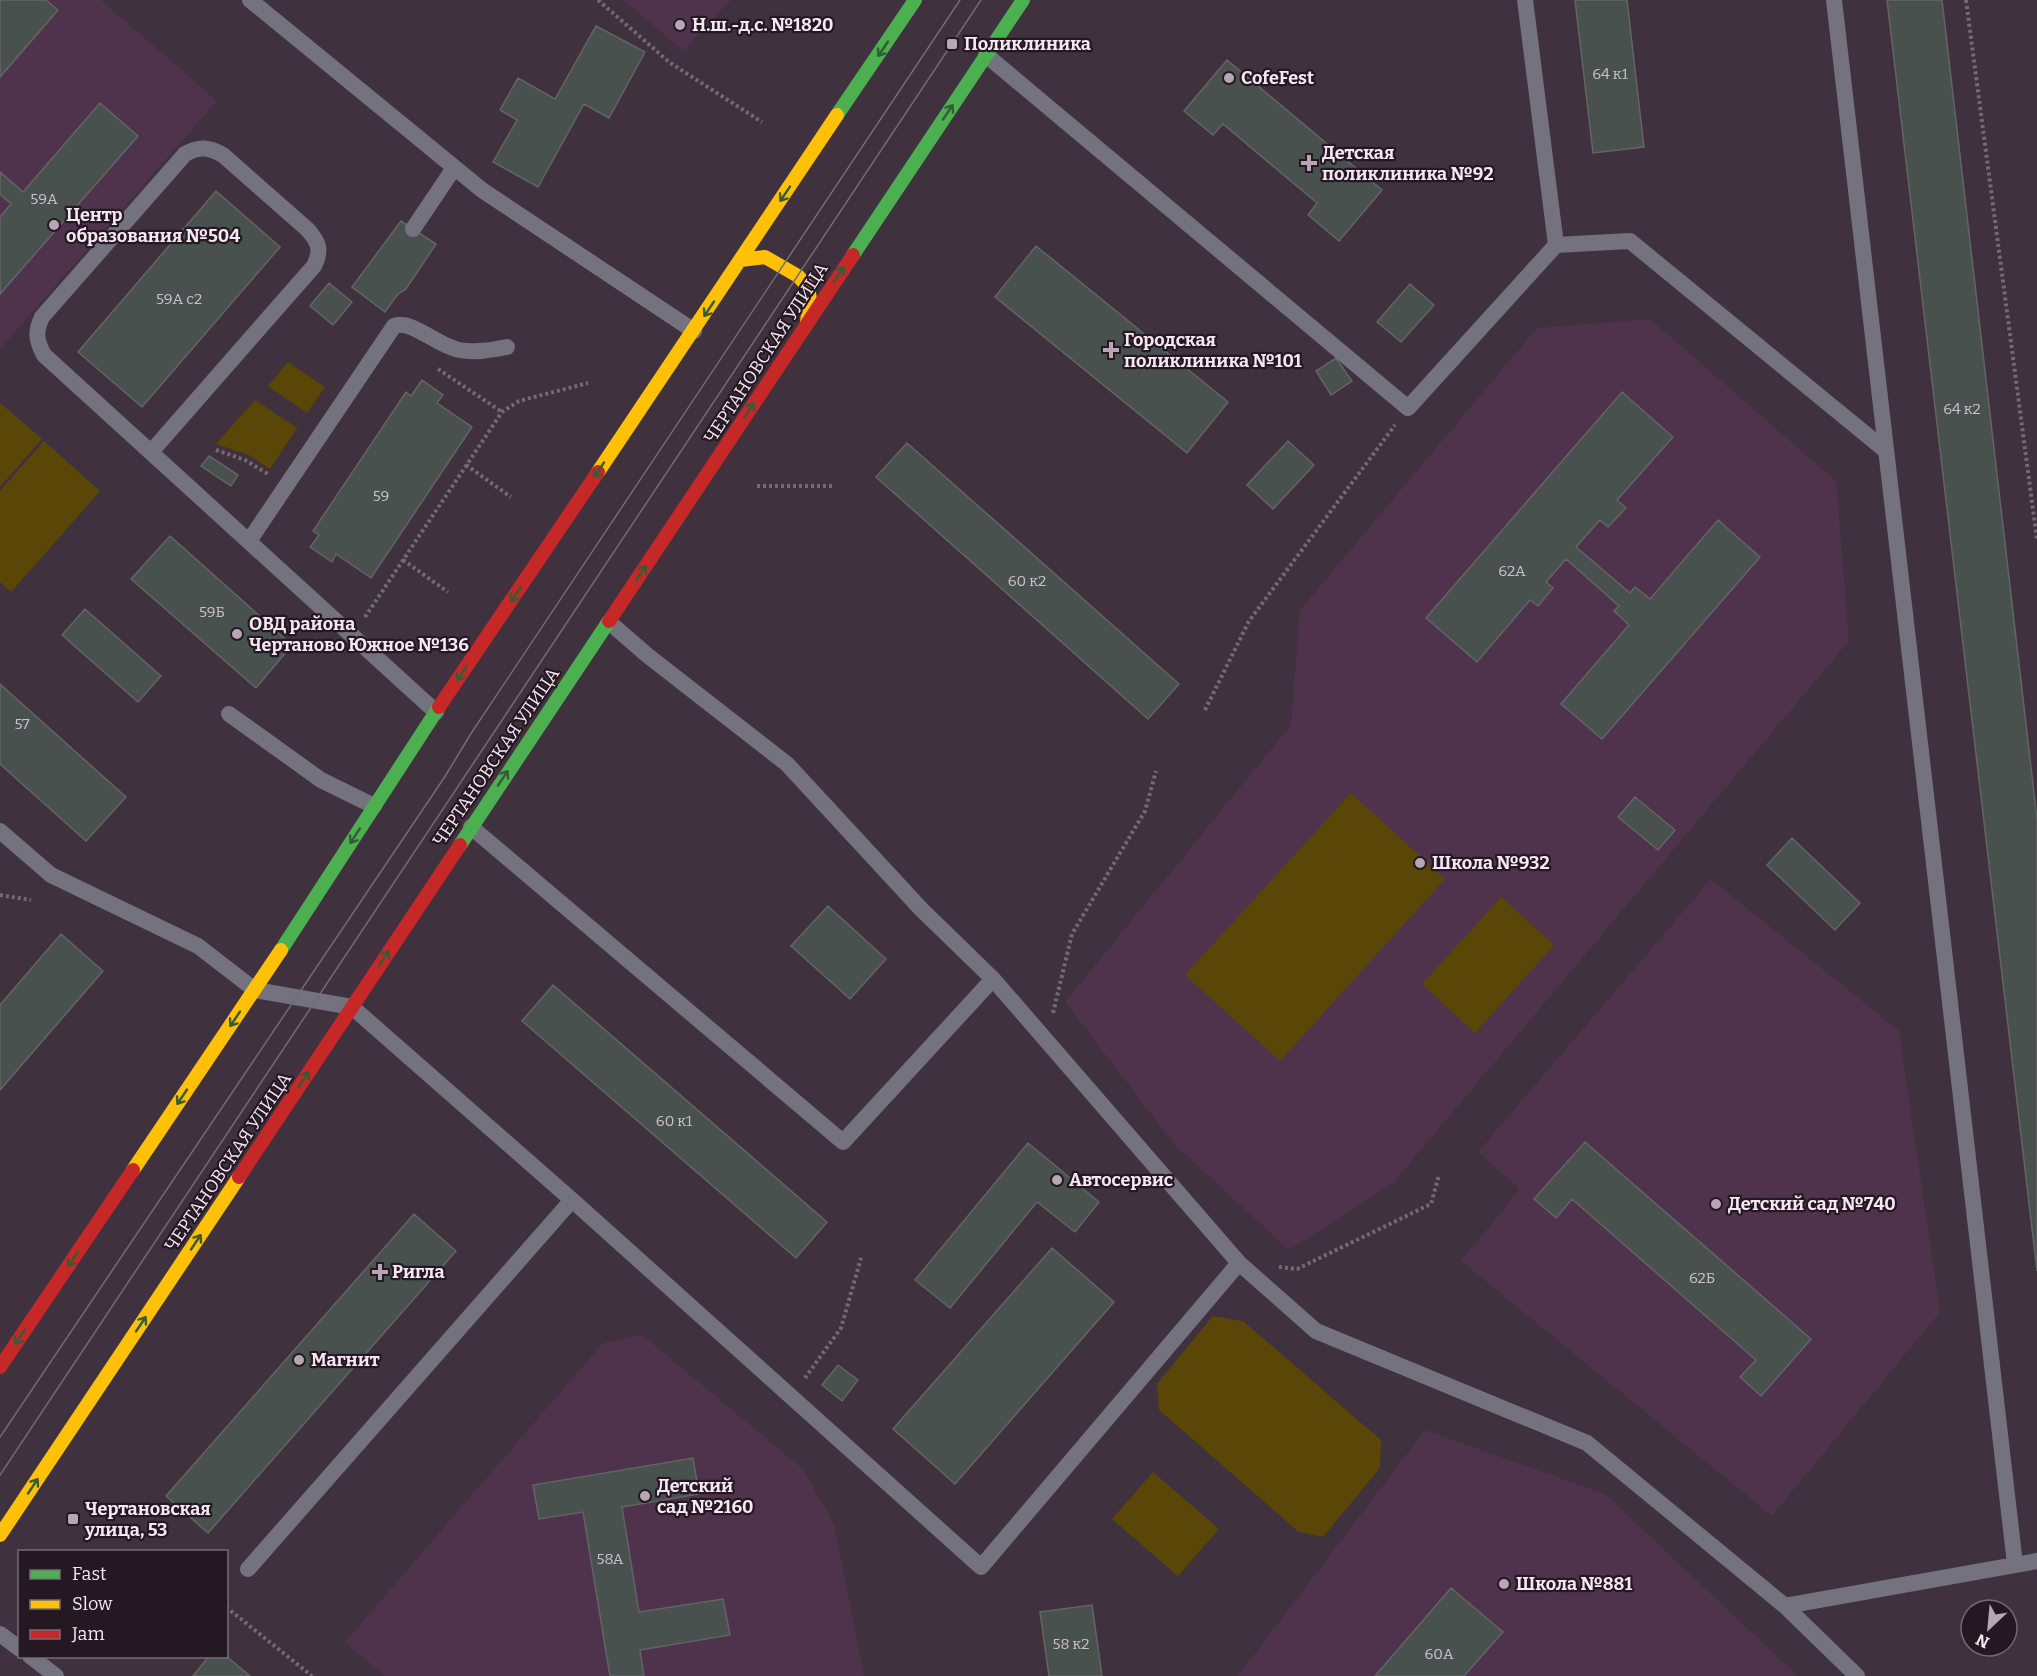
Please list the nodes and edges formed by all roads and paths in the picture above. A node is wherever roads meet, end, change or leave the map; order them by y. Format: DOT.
graph roads {
  1 [pos="250,0"];
  2 [pos="598,0"];
  3 [pos="915,0"];
  4 [pos="1023,0"];
  5 [pos="1525,0"];
  6 [pos="1834,0"];
  7 [pos="1966,0"];
  8 [pos="986,55"];
  9 [pos="762,122"];
  10 [pos="454,168"];
  11 [pos="413,229"];
  12 [pos="1556,245"];
  13 [pos="741,260"];
  14 [pos="807,322"];
  15 [pos="694,331"];
  16 [pos="507,347"];
  17 [pos="447,376"];
  18 [pos="588,383"];
  19 [pos="1408,408"];
  20 [pos="502,412"];
  21 [pos="216,450"];
  22 [pos="1885,450"];
  23 [pos="151,452"];
  24 [pos="466,465"];
  25 [pos="285,486"];
  26 [pos="757,486"];
  27 [pos="835,486"];
  28 [pos="512,496"];
  29 [pos="2037,540"];
  30 [pos="249,541"];
  31 [pos="403,560"];
  32 [pos="448,591"];
  33 [pos="609,622"];
  34 [pos="353,635"];
  35 [pos="1205,711"];
  36 [pos="436,712"];
  37 [pos="229,714"];
  38 [pos="1156,771"];
  39 [pos="374,806"];
  40 [pos="471,827"];
  41 [pos="0,831"];
  42 [pos="0,895"];
  43 [pos="31,900"];
  44 [pos="993,979"];
  45 [pos="255,990"];
  46 [pos="352,1007"];
  47 [pos="1046,1041"];
  48 [pos="1439,1175"];
  49 [pos="572,1200"];
  50 [pos="861,1258"];
  51 [pos="1239,1263"];
  52 [pos="0,1367"];
  53 [pos="791,1397"];
  54 [pos="0,1534"];
  55 [pos="2037,1562"];
  56 [pos="2015,1564"];
  57 [pos="248,1569"];
  58 [pos="1785,1606"];
  59 [pos="228,1609"];
  60 [pos="0,1634"];
  61 [pos="18,1648"];
  62 [pos="33,1658"];
  63 [pos="56,1676"];
  64 [pos="312,1676"];
  65 [pos="1857,1676"];
  1 -- 10 [label="lane"];
  2 -- 9 [label="path"];
  3 -- 13 [label="main road, one-way"];
  4 -- 8 [label="main road, ЧЕРТАНОВСКАЯ УЛИЦА"];
  5 -- 12 [label="lane"];
  6 -- 22 [label="lane"];
  7 -- 29 [label="path"];
  14 -- 8 [label="main road, ЧЕРТАНОВСКАЯ УЛИЦА, one-way"];
  8 -- 19 [label="lane"];
  10 -- 11 [label="lane"];
  10 -- 15 [label="lane"];
  12 -- 19 [label="lane"];
  12 -- 22 [label="lane"];
  13 -- 14 [label="main road"];
  13 -- 15 [label="main road, one-way"];
  33 -- 14 [label="main road, ЧЕРТАНОВСКАЯ УЛИЦА, one-way"];
  15 -- 36 [label="main road, one-way"];
  16 -- 25 [label="lane"];
  17 -- 20 [label="path"];
  18 -- 20 [label="path"];
  19 -- 35 [label="path"];
  20 -- 24 [label="path"];
  21 -- 25 [label="path"];
  22 -- 56 [label="lane"];
  23 -- 23 [label="lane"];
  23 -- 30 [label="lane"];
  24 -- 28 [label="path"];
  24 -- 31 [label="path"];
  25 -- 30 [label="lane"];
  26 -- 27 [label="path"];
  30 -- 34 [label="lane"];
  31 -- 32 [label="path"];
  31 -- 34 [label="path"];
  40 -- 33 [label="main road, ЧЕРТАНОВСКАЯ УЛИЦА, one-way"];
  33 -- 44 [label="lane"];
  34 -- 36 [label="lane"];
  36 -- 39 [label="main road"];
  37 -- 39 [label="lane"];
  38 -- 47 [label="path"];
  39 -- 45 [label="main road, one-way"];
  40 -- 44 [label="lane"];
  46 -- 40 [label="main road, ЧЕРТАНОВСКАЯ УЛИЦА, one-way"];
  41 -- 45 [label="lane"];
  42 -- 43 [label="path"];
  44 -- 47 [label="lane"];
  45 -- 46 [label="lane"];
  45 -- 52 [label="main road, one-way"];
  46 -- 49 [label="lane"];
  54 -- 46 [label="main road, ЧЕРТАНОВСКАЯ УЛИЦА, one-way"];
  47 -- 51 [label="lane"];
  48 -- 51 [label="path"];
  49 -- 53 [label="lane"];
  49 -- 57 [label="lane"];
  50 -- 53 [label="path"];
  51 -- 53 [label="lane"];
  51 -- 58 [label="lane"];
  55 -- 56 [label="lane"];
  56 -- 58 [label="lane"];
  58 -- 65 [label="lane"];
  59 -- 64 [label="path"];
  60 -- 61 [label="lane"];
  62 -- 63 [label="lane"];
}
